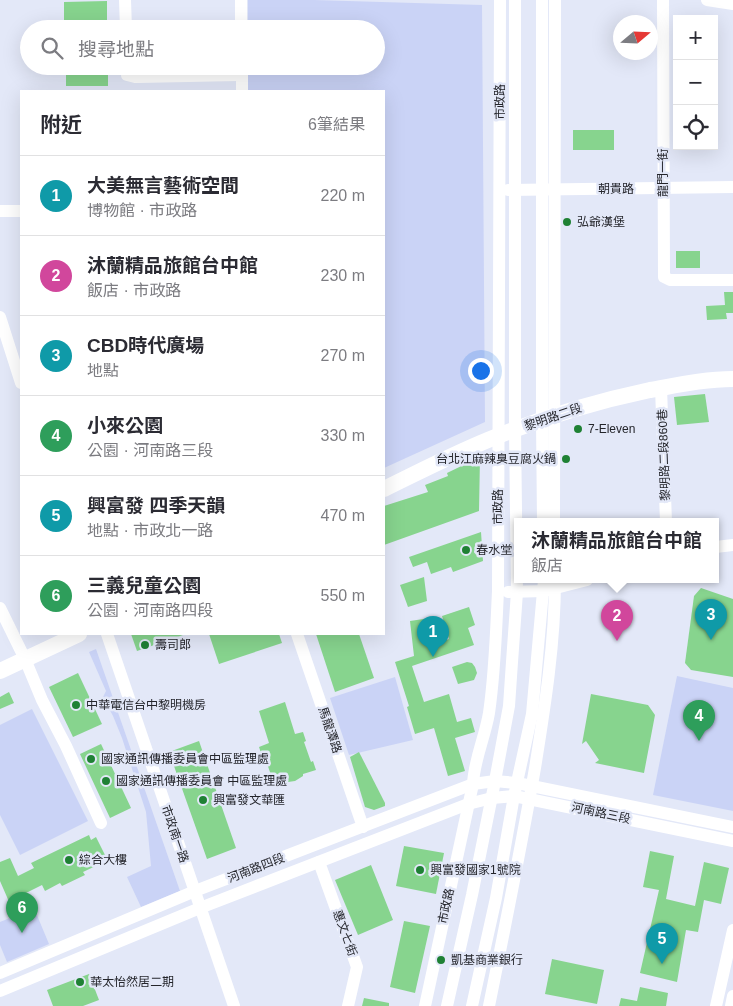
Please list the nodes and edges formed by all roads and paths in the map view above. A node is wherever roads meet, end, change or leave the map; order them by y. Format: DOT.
graph roads {
  1 [pos="126,0"];
  2 [pos="241,0"];
  3 [pos="500,0"];
  4 [pos="515,0"];
  5 [pos="542,0"];
  6 [pos="555,0"];
  7 [pos="663,0"];
  8 [pos="707,0"];
  9 [pos="733,4"];
  10 [pos="126,20"];
  11 [pos="241,20"];
  12 [pos="128,75"];
  13 [pos="171,75"];
  14 [pos="242,75"];
  15 [pos="242,90"];
  16 [pos="733,187"];
  17 [pos="548,189"];
  18 [pos="662,189"];
  19 [pos="515,190"];
  20 [pos="499,191"];
  21 [pos="0,211"];
  22 [pos="20,211"];
  23 [pos="733,280"];
  24 [pos="0,317"];
  25 [pos="733,379"];
  26 [pos="20,381"];
  27 [pos="662,388"];
  28 [pos="548,417"];
  29 [pos="515,430"];
  30 [pos="498,436"];
  31 [pos="385,489"];
  32 [pos="516,518"];
  33 [pos="543,518"];
  34 [pos="554,518"];
  35 [pos="666,518"];
  36 [pos="733,546"];
  37 [pos="719,547"];
  38 [pos="517,583"];
  39 [pos="565,583"];
  40 [pos="550,585"];
  41 [pos="498,591"];
  42 [pos="517,592"];
  43 [pos="0,608"];
  44 [pos="77,635"];
  45 [pos="107,635"];
  46 [pos="297,635"];
  47 [pos="25,659"];
  48 [pos="0,671"];
  49 [pos="495,781"];
  50 [pos="517,783"];
  51 [pos="473,784"];
  52 [pos="532,786"];
  53 [pos="514,796"];
  54 [pos="492,798"];
  55 [pos="530,799"];
  56 [pos="468,804"];
  57 [pos="102,823"];
  58 [pos="363,827"];
  59 [pos="733,827"];
  60 [pos="733,841"];
  61 [pos="319,862"];
  62 [pos="195,891"];
  63 [pos="200,908"];
  64 [pos="733,930"];
  65 [pos="0,973"];
  66 [pos="0,991"];
  67 [pos="733,996"];
  68 [pos="234,1006"];
  69 [pos="348,1006"];
  70 [pos="425,1006"];
  71 [pos="447,1006"];
  72 [pos="472,1006"];
  73 [pos="489,1006"];
  74 [pos="716,1006"];
  75 [pos="731,1006"];
  1 -- 10 [label="street"];
  2 -- 11 [label="street"];
  3 -- 20 [label="street, 市政路"];
  4 -- 19 [label="street, 市政路"];
  5 -- 17 [label="street"];
  6 -- 17 [label="street"];
  7 -- 18 [label="street, 龍門一街"];
  8 -- 9 [label="street"];
  12 -- 13 [label="street"];
  14 -- 15 [label="street"];
  16 -- 18 [label="street, 朝貴路"];
  17 -- 18 [label="street, 朝貴路"];
  17 -- 19 [label="street, 朝貴路"];
  17 -- 28 [label="street"];
  18 -- 23 [label="street, 龍門一街"];
  19 -- 20 [label="street, 朝貴路"];
  19 -- 29 [label="street, 市政路"];
  20 -- 30 [label="street, 市政路"];
  21 -- 22 [label="street"];
  24 -- 26 [label="street"];
  25 -- 27 [label="main road, 黎明路二段"];
  27 -- 28 [label="main road, 黎明路二段"];
  27 -- 35 [label="street, 黎明路二段860巷"];
  28 -- 29 [label="main road, 黎明路二段"];
  28 -- 33 [label="street"];
  28 -- 34 [label="street"];
  29 -- 30 [label="main road, 黎明路二段"];
  29 -- 32 [label="street, 市政路"];
  30 -- 31 [label="main road, 黎明路二段"];
  30 -- 41 [label="street, 市政路"];
  36 -- 37 [label="street"];
  38 -- 42 [label="street, 市政路"];
  39 -- 40 [label="street"];
  40 -- 42 [label="street"];
  40 -- 50 [label="street"];
  40 -- 52 [label="street"];
  41 -- 42 [label="street"];
  41 -- 51 [label="street, 市政路"];
  42 -- 49 [label="street, 市政路"];
  43 -- 47 [label="street"];
  44 -- 47 [label="main road"];
  45 -- 62 [label="street, 市政南一路"];
  46 -- 58 [label="street, 馬龍潭路"];
  47 -- 48 [label="main road"];
  47 -- 57 [label="street"];
  49 -- 50 [label="street, 河南路四段"];
  49 -- 51 [label="street, 河南路四段"];
  49 -- 54 [label="street, 市政路"];
  50 -- 52 [label="street, 河南路三段"];
  50 -- 53 [label="street"];
  51 -- 56 [label="street, 市政路"];
  51 -- 58 [label="street, 河南路四段"];
  52 -- 55 [label="street"];
  52 -- 59 [label="street, 河南路三段"];
  53 -- 54 [label="street, 河南路三段"];
  53 -- 55 [label="street, 河南路三段"];
  53 -- 72 [label="street"];
  54 -- 56 [label="street, 河南路三段"];
  54 -- 71 [label="street, 市政路"];
  55 -- 60 [label="street, 河南路三段"];
  55 -- 73 [label="street"];
  56 -- 61 [label="street, 河南路四段"];
  56 -- 70 [label="street, 市政路"];
  58 -- 62 [label="street, 河南路四段"];
  61 -- 63 [label="street, 河南路四段"];
  61 -- 69 [label="street, 惠文七街"];
  62 -- 63 [label="street, 市政南一路"];
  62 -- 65 [label="street, 河南路四段"];
  63 -- 66 [label="street, 河南路四段"];
  63 -- 68 [label="street, 市政南一路"];
  64 -- 74 [label="street"];
  67 -- 75 [label="street"];
}
